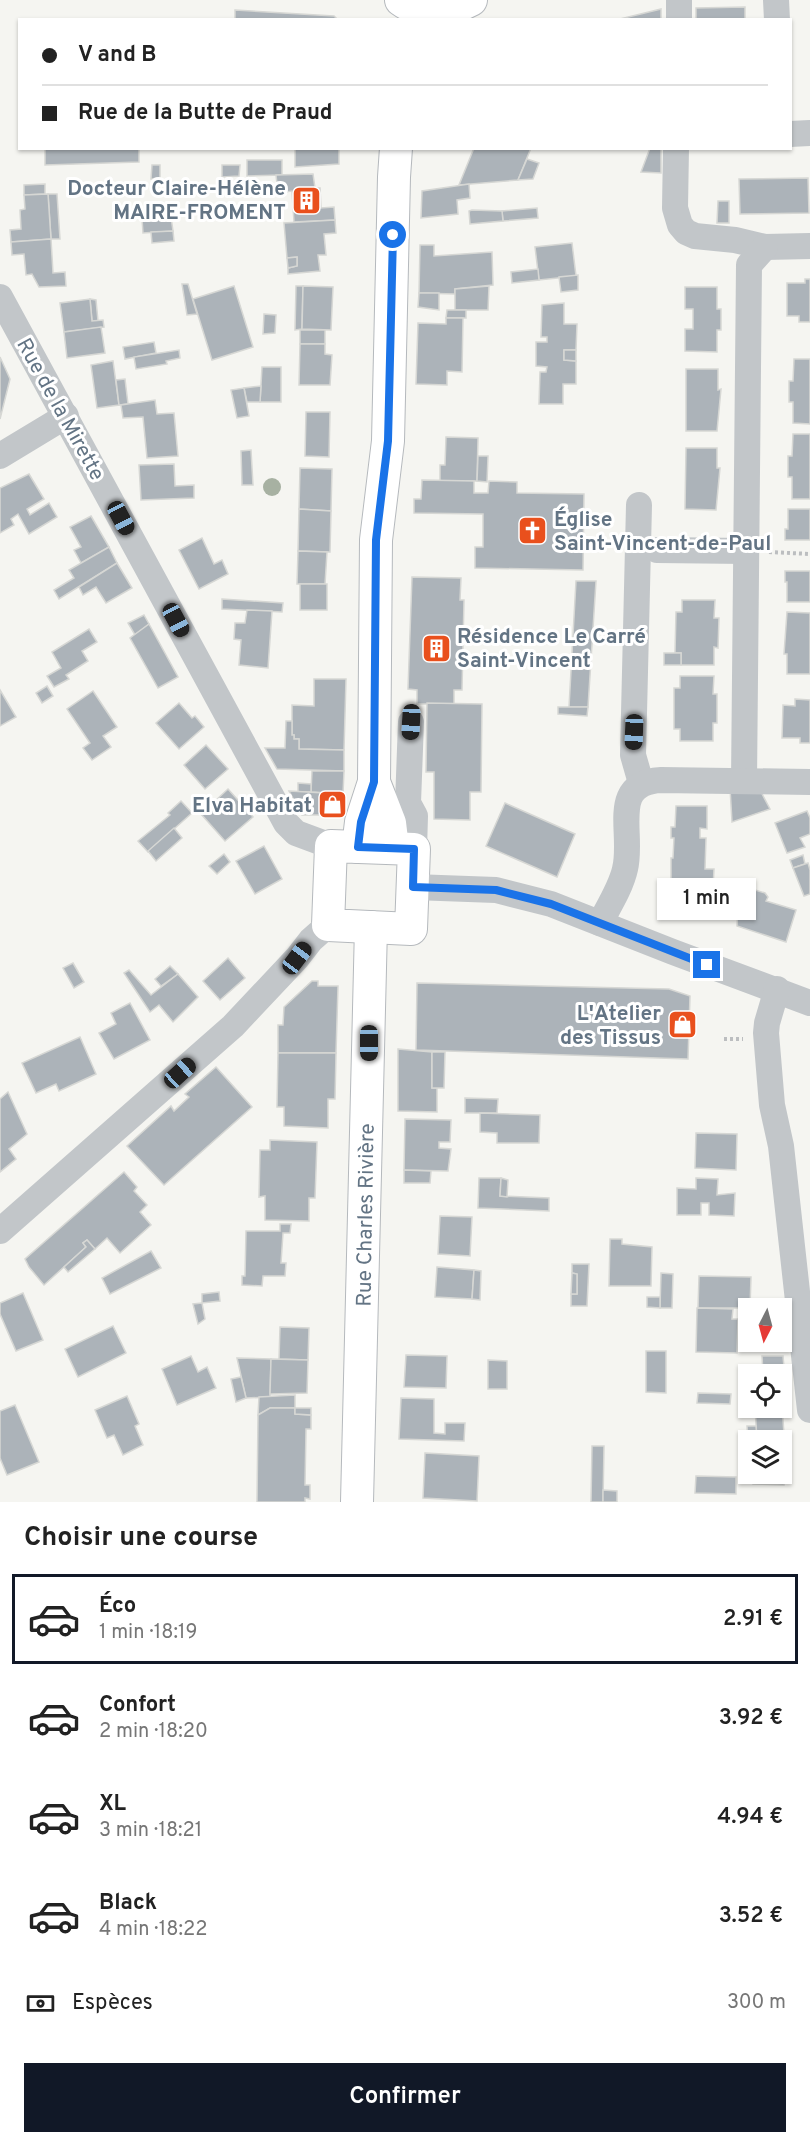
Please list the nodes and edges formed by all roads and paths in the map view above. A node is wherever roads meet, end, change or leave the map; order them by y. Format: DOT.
graph roads {
  1 [pos="471,0"];
  2 [pos="679,0"];
  3 [pos="776,0"];
  4 [pos="415,10"];
  5 [pos="679,18"];
  6 [pos="777,18"];
  7 [pos="810,133"];
  8 [pos="792,134"];
  9 [pos="396,150"];
  10 [pos="676,150"];
  11 [pos="810,246"];
  12 [pos="765,247"];
  13 [pos="0,297"];
  14 [pos="66,416"];
  15 [pos="0,456"];
  16 [pos="639,505"];
  17 [pos="657,550"];
  18 [pos="746,551"];
  19 [pos="810,554"];
  20 [pos="411,722"];
  21 [pos="744,781"];
  22 [pos="374,782"];
  23 [pos="810,782"];
  24 [pos="641,783"];
  25 [pos="344,846"];
  26 [pos="404,849"];
  27 [pos="413,887"];
  28 [pos="600,923"];
  29 [pos="328,926"];
  30 [pos="371,927"];
  31 [pos="777,989"];
  32 [pos="810,1003"];
  33 [pos="752,1035"];
  34 [pos="724,1039"];
  35 [pos="0,1231"];
  36 [pos="810,1410"];
  37 [pos="357,1502"];
  1 -- 4 [label="main road"];
  2 -- 5 [label="street"];
  3 -- 6 [label="street"];
  7 -- 8 [label="street"];
  9 -- 22 [label="main road"];
  10 -- 12 [label="street"];
  11 -- 12 [label="street"];
  12 -- 18 [label="street"];
  13 -- 14 [label="street, Rue de la Mirette"];
  14 -- 15 [label="street"];
  14 -- 25 [label="street, Rue de la Mirette"];
  16 -- 24 [label="street"];
  17 -- 18 [label="street"];
  18 -- 19 [label="path"];
  18 -- 21 [label="street"];
  20 -- 26 [label="street"];
  21 -- 23 [label="street"];
  21 -- 24 [label="street"];
  22 -- 25 [label="main road"];
  22 -- 26 [label="main road"];
  24 -- 28 [label="street"];
  25 -- 26 [label="main road"];
  25 -- 29 [label="main road"];
  26 -- 27 [label="main road"];
  27 -- 28 [label="street"];
  27 -- 30 [label="main road"];
  28 -- 31 [label="street"];
  29 -- 30 [label="main road"];
  29 -- 35 [label="street"];
  30 -- 37 [label="main road, Rue Charles Rivière"];
  31 -- 32 [label="street"];
  31 -- 36 [label="street"];
  33 -- 34 [label="path"];
}
